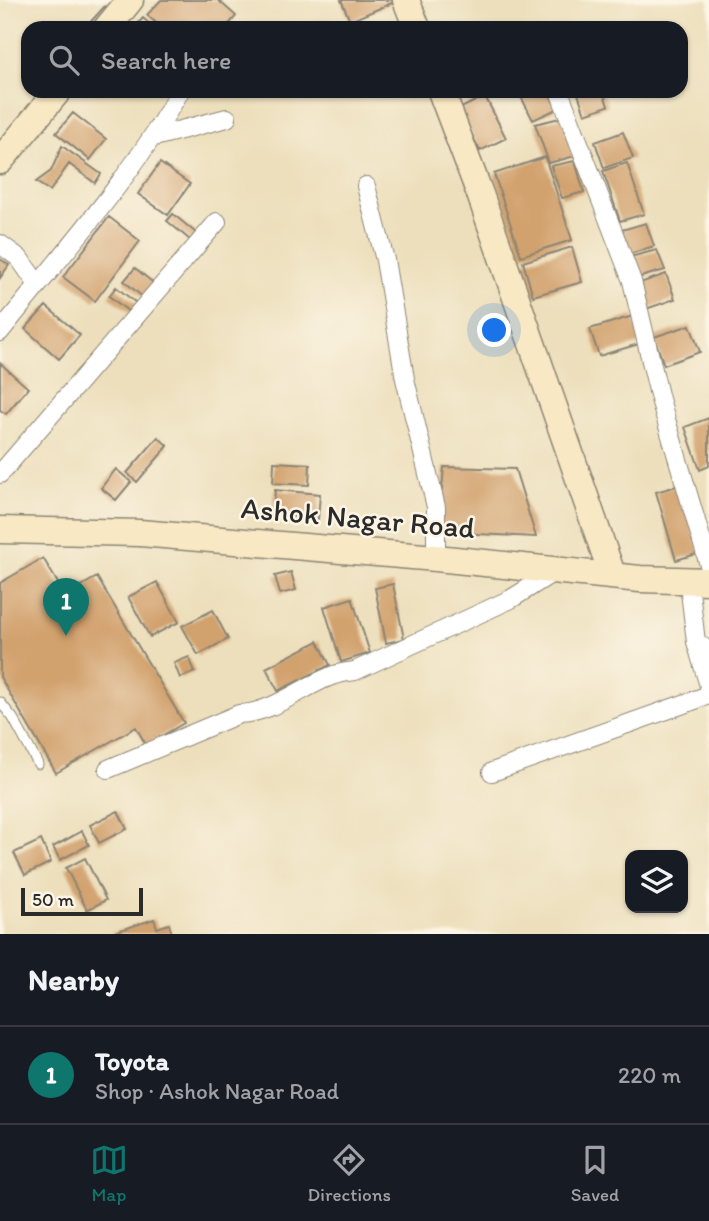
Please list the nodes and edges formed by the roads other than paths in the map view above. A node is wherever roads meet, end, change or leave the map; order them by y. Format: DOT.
graph roads {
  1 [pos="130,0"];
  2 [pos="406,0"];
  3 [pos="113,21"];
  4 [pos="414,21"];
  5 [pos="52,98"];
  6 [pos="176,98"];
  7 [pos="444,98"];
  8 [pos="562,98"];
  9 [pos="227,118"];
  10 [pos="154,137"];
  11 [pos="0,161"];
  12 [pos="366,186"];
  13 [pos="217,222"];
  14 [pos="0,244"];
  15 [pos="38,285"];
  16 [pos="0,332"];
  17 [pos="0,474"];
  18 [pos="0,530"];
  19 [pos="436,558"];
  20 [pos="557,570"];
  21 [pos="612,574"];
  22 [pos="702,576"];
  23 [pos="702,646"];
  24 [pos="709,686"];
  25 [pos="709,695"];
  26 [pos="0,702"];
  27 [pos="38,764"];
  28 [pos="108,769"];
  29 [pos="492,772"];
  1 -- 3 [label="street"];
  2 -- 4 [label="street"];
  5 -- 11 [label="street"];
  6 -- 10 [label="street"];
  7 -- 21 [label="street"];
  8 -- 22 [label="street"];
  9 -- 10 [label="street"];
  10 -- 15 [label="street"];
  12 -- 19 [label="street"];
  13 -- 17 [label="street"];
  14 -- 15 [label="street"];
  15 -- 16 [label="street"];
  18 -- 19 [label="street, Ashok Nagar Road"];
  19 -- 20 [label="street, Ashok Nagar Road"];
  20 -- 21 [label="street, Ashok Nagar Road"];
  20 -- 28 [label="street"];
  21 -- 22 [label="street, Ashok Nagar Road"];
  22 -- 23 [label="street"];
  23 -- 24 [label="street"];
  25 -- 29 [label="street"];
  26 -- 27 [label="lane"];
}
